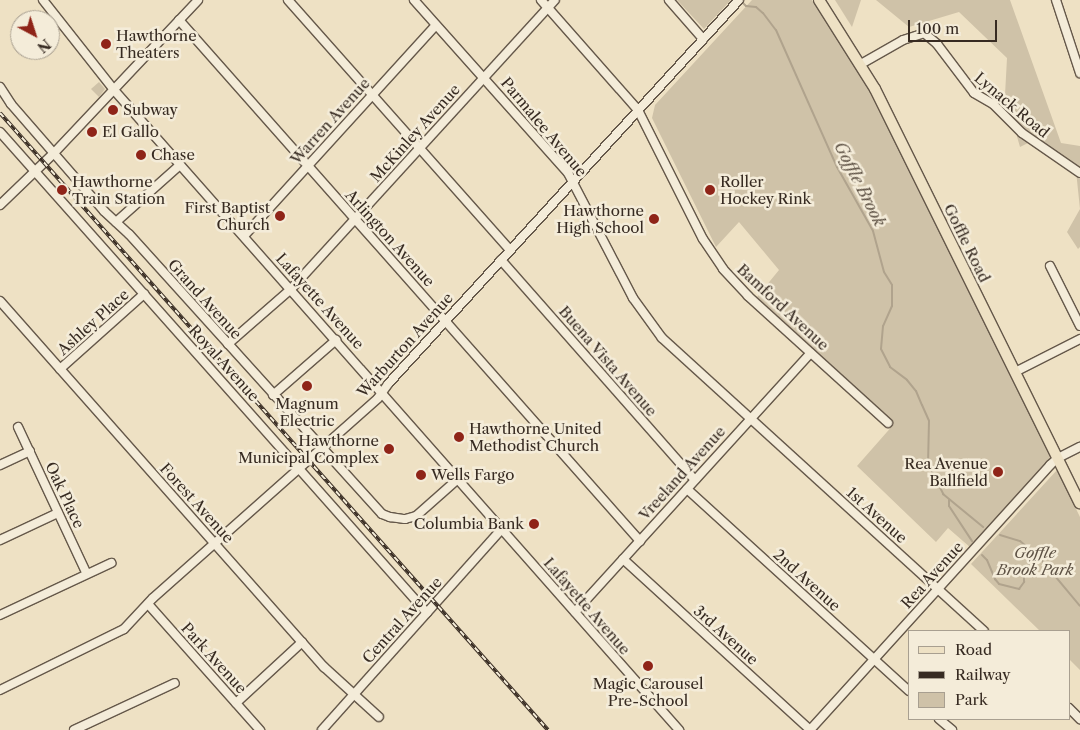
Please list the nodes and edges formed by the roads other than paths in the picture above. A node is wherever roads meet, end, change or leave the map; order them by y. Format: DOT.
graph roads {
  1 [pos="43,0"];
  2 [pos="198,0"];
  3 [pos="288,0"];
  4 [pos="414,0"];
  5 [pos="541,0"];
  6 [pos="555,0"];
  7 [pos="668,0"];
  8 [pos="739,0"];
  9 [pos="819,0"];
  10 [pos="1056,0"];
  11 [pos="548,8"];
  12 [pos="179,20"];
  13 [pos="436,25"];
  14 [pos="703,39"];
  15 [pos="860,64"];
  16 [pos="1080,73"];
  17 [pos="484,78"];
  18 [pos="0,87"];
  19 [pos="114,90"];
  20 [pos="372,95"];
  21 [pos="638,110"];
  22 [pos="0,132"];
  23 [pos="419,148"];
  24 [pos="54,153"];
  25 [pos="180,165"];
  26 [pos="308,166"];
  27 [pos="35,171"];
  28 [pos="1080,173"];
  29 [pos="574,181"];
  30 [pos="0,205"];
  31 [pos="354,219"];
  32 [pos="116,222"];
  33 [pos="244,236"];
  34 [pos="510,250"];
  35 [pos="501,260"];
  36 [pos="1050,266"];
  37 [pos="290,289"];
  38 [pos="144,294"];
  39 [pos="0,301"];
  40 [pos="445,321"];
  41 [pos="1080,326"];
  42 [pos="1080,339"];
  43 [pos="336,340"];
  44 [pos="228,344"];
  45 [pos="810,353"];
  46 [pos="60,369"];
  47 [pos="1014,372"];
  48 [pos="382,392"];
  49 [pos="273,395"];
  50 [pos="750,419"];
  51 [pos="888,423"];
  52 [pos="18,427"];
  53 [pos="1080,447"];
  54 [pos="322,448"];
  55 [pos="30,451"];
  56 [pos="1058,458"];
  57 [pos="0,465"];
  58 [pos="299,469"];
  59 [pos="458,479"];
  60 [pos="695,480"];
  61 [pos="687,489"];
  62 [pos="1080,503"];
  63 [pos="58,513"];
  64 [pos="502,529"];
  65 [pos="0,540"];
  66 [pos="640,541"];
  67 [pos="215,543"];
  68 [pos="623,559"];
  69 [pos="111,563"];
  70 [pos="87,574"];
  71 [pos="938,589"];
  72 [pos="148,604"];
  73 [pos="575,612"];
  74 [pos="427,613"];
  75 [pos="0,614"];
  76 [pos="983,630"];
  77 [pos="302,642"];
  78 [pos="874,659"];
  79 [pos="175,683"];
  80 [pos="0,690"];
  81 [pos="908,690"];
  82 [pos="354,694"];
  83 [pos="236,703"];
  84 [pos="1070,709"];
  85 [pos="380,717"];
  86 [pos="1080,718"];
  87 [pos="940,720"];
  88 [pos="74,730"];
  89 [pos="260,730"];
  90 [pos="322,730"];
  91 [pos="679,730"];
  92 [pos="810,730"];
  93 [pos="952,730"];
  1 -- 19 [label="street, Lafayette Avenue"];
  2 -- 12 [label="street"];
  3 -- 20 [label="street"];
  4 -- 13 [label="street, Parmalee Avenue"];
  5 -- 11 [label="street, Bamford Avenue"];
  6 -- 11 [label="street, McKinley Avenue"];
  7 -- 14 [label="street"];
  8 -- 14 [label="street, Warburton Avenue"];
  9 -- 15 [label="main road, Goffle Road"];
  10 -- 16 [label="street"];
  11 -- 17 [label="street, McKinley Avenue"];
  11 -- 21 [label="street, Bamford Avenue"];
  12 -- 19 [label="street"];
  12 -- 26 [label="street, Arlington Avenue"];
  13 -- 17 [label="street, Parmalee Avenue"];
  13 -- 20 [label="street, Warren Avenue"];
  14 -- 21 [label="street, Warburton Avenue"];
  15 -- 28 [label="street, Lynack Road"];
  15 -- 47 [label="main road, Goffle Road"];
  17 -- 23 [label="street, McKinley Avenue"];
  17 -- 29 [label="street, Parmalee Avenue"];
  18 -- 24 [label="street, Grand Avenue"];
  19 -- 24 [label="street"];
  19 -- 25 [label="street, Lafayette Avenue"];
  20 -- 23 [label="street"];
  20 -- 26 [label="street, Warren Avenue"];
  21 -- 29 [label="street, Warburton Avenue"];
  21 -- 45 [label="street, Bamford Avenue"];
  22 -- 27 [label="street, Royal Avenue"];
  23 -- 31 [label="street, McKinley Avenue"];
  23 -- 34 [label="street"];
  24 -- 27 [label="street"];
  24 -- 32 [label="street, Grand Avenue"];
  25 -- 32 [label="street"];
  25 -- 33 [label="street, Lafayette Avenue"];
  26 -- 31 [label="street, Arlington Avenue"];
  26 -- 33 [label="street, Warren Avenue"];
  27 -- 30 [label="street"];
  27 -- 38 [label="street, Royal Avenue"];
  29 -- 34 [label="street, Warburton Avenue"];
  29 -- 50 [label="street, Parmalee Avenue"];
  31 -- 37 [label="street, McKinley Avenue"];
  31 -- 40 [label="street, Arlington Avenue"];
  32 -- 44 [label="street, Grand Avenue"];
  33 -- 37 [label="street, Lafayette Avenue"];
  34 -- 35 [label="street, Warburton Avenue"];
  35 -- 40 [label="street, Warburton Avenue"];
  35 -- 60 [label="street, Buena Vista Avenue"];
  36 -- 41 [label="street"];
  37 -- 43 [label="street, Lafayette Avenue"];
  37 -- 44 [label="street, McKinley Avenue"];
  38 -- 46 [label="street, Ashley Place"];
  38 -- 58 [label="street, Royal Avenue"];
  39 -- 46 [label="street, Forest Avenue"];
  40 -- 48 [label="street, Warburton Avenue"];
  40 -- 66 [label="street, Arlington Avenue"];
  42 -- 47 [label="street"];
  43 -- 48 [label="street, Lafayette Avenue"];
  43 -- 49 [label="street"];
  44 -- 49 [label="street, Grand Avenue"];
  45 -- 50 [label="street, Vreeland Avenue"];
  45 -- 51 [label="street, Bamford Avenue"];
  46 -- 67 [label="street, Forest Avenue"];
  47 -- 56 [label="main road, Goffle Road"];
  48 -- 54 [label="street, Warburton Avenue"];
  48 -- 59 [label="street, Lafayette Avenue"];
  49 -- 54 [label="street, Grand Avenue"];
  50 -- 60 [label="street, Vreeland Avenue"];
  50 -- 71 [label="street, 1st Avenue"];
  52 -- 55 [label="street, Oak Place"];
  53 -- 56 [label="street, Rea Avenue"];
  54 -- 58 [label="street, Warburton Avenue"];
  54 -- 59 [label="street, Grand Avenue"];
  55 -- 57 [label="street"];
  55 -- 63 [label="street, Oak Place"];
  56 -- 62 [label="main road, Goffle Road"];
  56 -- 71 [label="street, Rea Avenue"];
  58 -- 67 [label="street, Warburton Avenue"];
  58 -- 74 [label="street, Royal Avenue"];
  59 -- 64 [label="street, Lafayette Avenue"];
  60 -- 61 [label="street, Vreeland Avenue"];
  61 -- 66 [label="street, Vreeland Avenue"];
  61 -- 78 [label="street, 2nd Avenue"];
  63 -- 65 [label="street"];
  63 -- 70 [label="street, Oak Place"];
  64 -- 73 [label="street, Lafayette Avenue"];
  64 -- 74 [label="street, Central Avenue"];
  66 -- 68 [label="street, Vreeland Avenue"];
  67 -- 72 [label="street, Warburton Avenue"];
  67 -- 77 [label="street, Forest Avenue"];
  68 -- 73 [label="street, Vreeland Avenue"];
  68 -- 92 [label="street, 3rd Avenue"];
  69 -- 70 [label="street"];
  70 -- 75 [label="street"];
  71 -- 76 [label="street, 1st Avenue"];
  71 -- 78 [label="street, Rea Avenue"];
  72 -- 80 [label="street, Warburton Avenue"];
  72 -- 83 [label="street, Park Avenue"];
  73 -- 91 [label="street, Lafayette Avenue"];
  74 -- 82 [label="street, Central Avenue"];
  77 -- 82 [label="street, Forest Avenue"];
  77 -- 83 [label="street"];
  78 -- 81 [label="street, 2nd Avenue"];
  78 -- 92 [label="street, Rea Avenue"];
  79 -- 88 [label="street"];
  82 -- 85 [label="street, Forest Avenue"];
  82 -- 90 [label="street, Central Avenue"];
  83 -- 89 [label="street, Park Avenue"];
  84 -- 86 [label="street"];
  87 -- 93 [label="street"];
}
